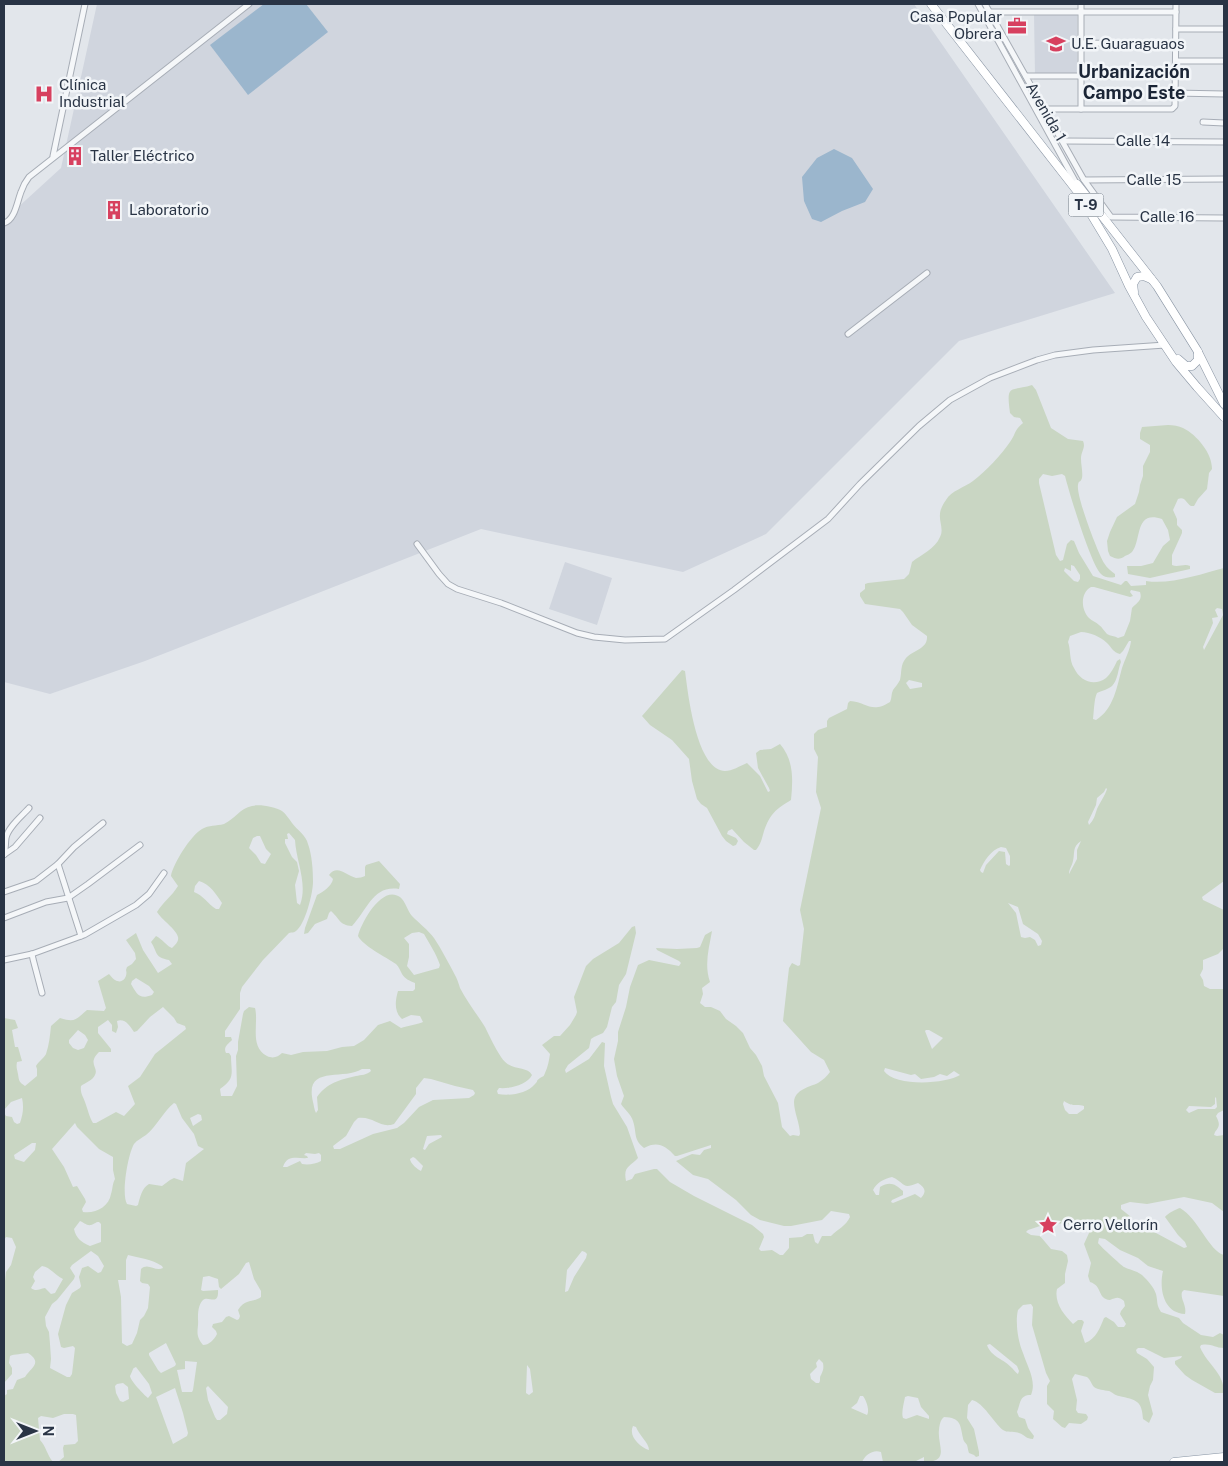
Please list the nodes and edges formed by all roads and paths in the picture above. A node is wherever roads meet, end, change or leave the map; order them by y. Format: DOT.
graph roads {
  1 [pos="85,4"];
  2 [pos="249,4"];
  3 [pos="931,4"];
  4 [pos="937,4"];
  5 [pos="978,4"];
  6 [pos="985,4"];
  7 [pos="1081,4"];
  8 [pos="1176,4"];
  9 [pos="1081,11"];
  10 [pos="990,12"];
  11 [pos="1176,12"];
  12 [pos="1176,29"];
  13 [pos="1224,29"];
  14 [pos="1081,43"];
  15 [pos="1176,44"];
  16 [pos="1176,61"];
  17 [pos="1224,61"];
  18 [pos="1026,76"];
  19 [pos="1081,76"];
  20 [pos="1175,76"];
  21 [pos="1175,93"];
  22 [pos="1224,94"];
  23 [pos="1044,109"];
  24 [pos="1081,109"];
  25 [pos="1203,122"];
  26 [pos="1224,123"];
  27 [pos="1063,141"];
  28 [pos="1224,142"];
  29 [pos="53,157"];
  30 [pos="1224,179"];
  31 [pos="1084,180"];
  32 [pos="1075,181"];
  33 [pos="1111,217"];
  34 [pos="1224,218"];
  35 [pos="4,223"];
  36 [pos="927,273"];
  37 [pos="1153,280"];
  38 [pos="1136,298"];
  39 [pos="848,334"];
  40 [pos="1163,342"];
  41 [pos="1198,350"];
  42 [pos="1224,404"];
  43 [pos="1224,417"];
  44 [pos="417,544"];
  45 [pos="29,808"];
  46 [pos="40,818"];
  47 [pos="103,823"];
  48 [pos="140,845"];
  49 [pos="4,855"];
  50 [pos="58,864"];
  51 [pos="164,873"];
  52 [pos="4,892"];
  53 [pos="68,898"];
  54 [pos="4,918"];
  55 [pos="81,936"];
  56 [pos="32,954"];
  57 [pos="4,960"];
  58 [pos="42,993"];
  59 [pos="1224,1457"];
  60 [pos="1174,1462"];
  1 -- 29 [label="street"];
  2 -- 29 [label="street"];
  3 -- 38 [label="highway, T-9"];
  4 -- 32 [label="highway, T-9"];
  5 -- 32 [label="street"];
  6 -- 10 [label="street, Avenida 1"];
  7 -- 9 [label="street"];
  8 -- 11 [label="street"];
  9 -- 10 [label="street"];
  9 -- 11 [label="street"];
  9 -- 14 [label="street"];
  10 -- 18 [label="street, Avenida 1"];
  11 -- 12 [label="street"];
  12 -- 13 [label="street"];
  12 -- 15 [label="street"];
  14 -- 15 [label="street"];
  14 -- 19 [label="street"];
  15 -- 16 [label="street"];
  16 -- 17 [label="street"];
  16 -- 20 [label="street"];
  18 -- 19 [label="street"];
  18 -- 23 [label="street, Avenida 1"];
  19 -- 20 [label="street"];
  19 -- 24 [label="street"];
  20 -- 21 [label="street"];
  21 -- 22 [label="street"];
  21 -- 24 [label="street"];
  23 -- 24 [label="street"];
  23 -- 27 [label="street, Avenida 1"];
  25 -- 26 [label="street"];
  27 -- 28 [label="street, Calle 14"];
  27 -- 31 [label="street, Avenida 1"];
  29 -- 35 [label="street"];
  30 -- 31 [label="street, Calle 15"];
  31 -- 33 [label="street, Avenida 1"];
  32 -- 37 [label="highway, T-9"];
  33 -- 34 [label="street, Calle 16"];
  36 -- 39 [label="street"];
  37 -- 38 [label="highway"];
  37 -- 41 [label="highway, T-9"];
  38 -- 40 [label="highway, T-9"];
  40 -- 41 [label="highway, T-9"];
  40 -- 43 [label="highway, T-9"];
  40 -- 44 [label="street"];
  41 -- 42 [label="highway, T-9"];
  45 -- 49 [label="street"];
  46 -- 49 [label="street"];
  47 -- 50 [label="street"];
  48 -- 53 [label="street"];
  50 -- 52 [label="street"];
  50 -- 53 [label="street"];
  51 -- 55 [label="street"];
  53 -- 54 [label="street"];
  53 -- 55 [label="street"];
  55 -- 56 [label="street"];
  56 -- 57 [label="street"];
  56 -- 58 [label="street"];
  59 -- 60 [label="highway"];
}
